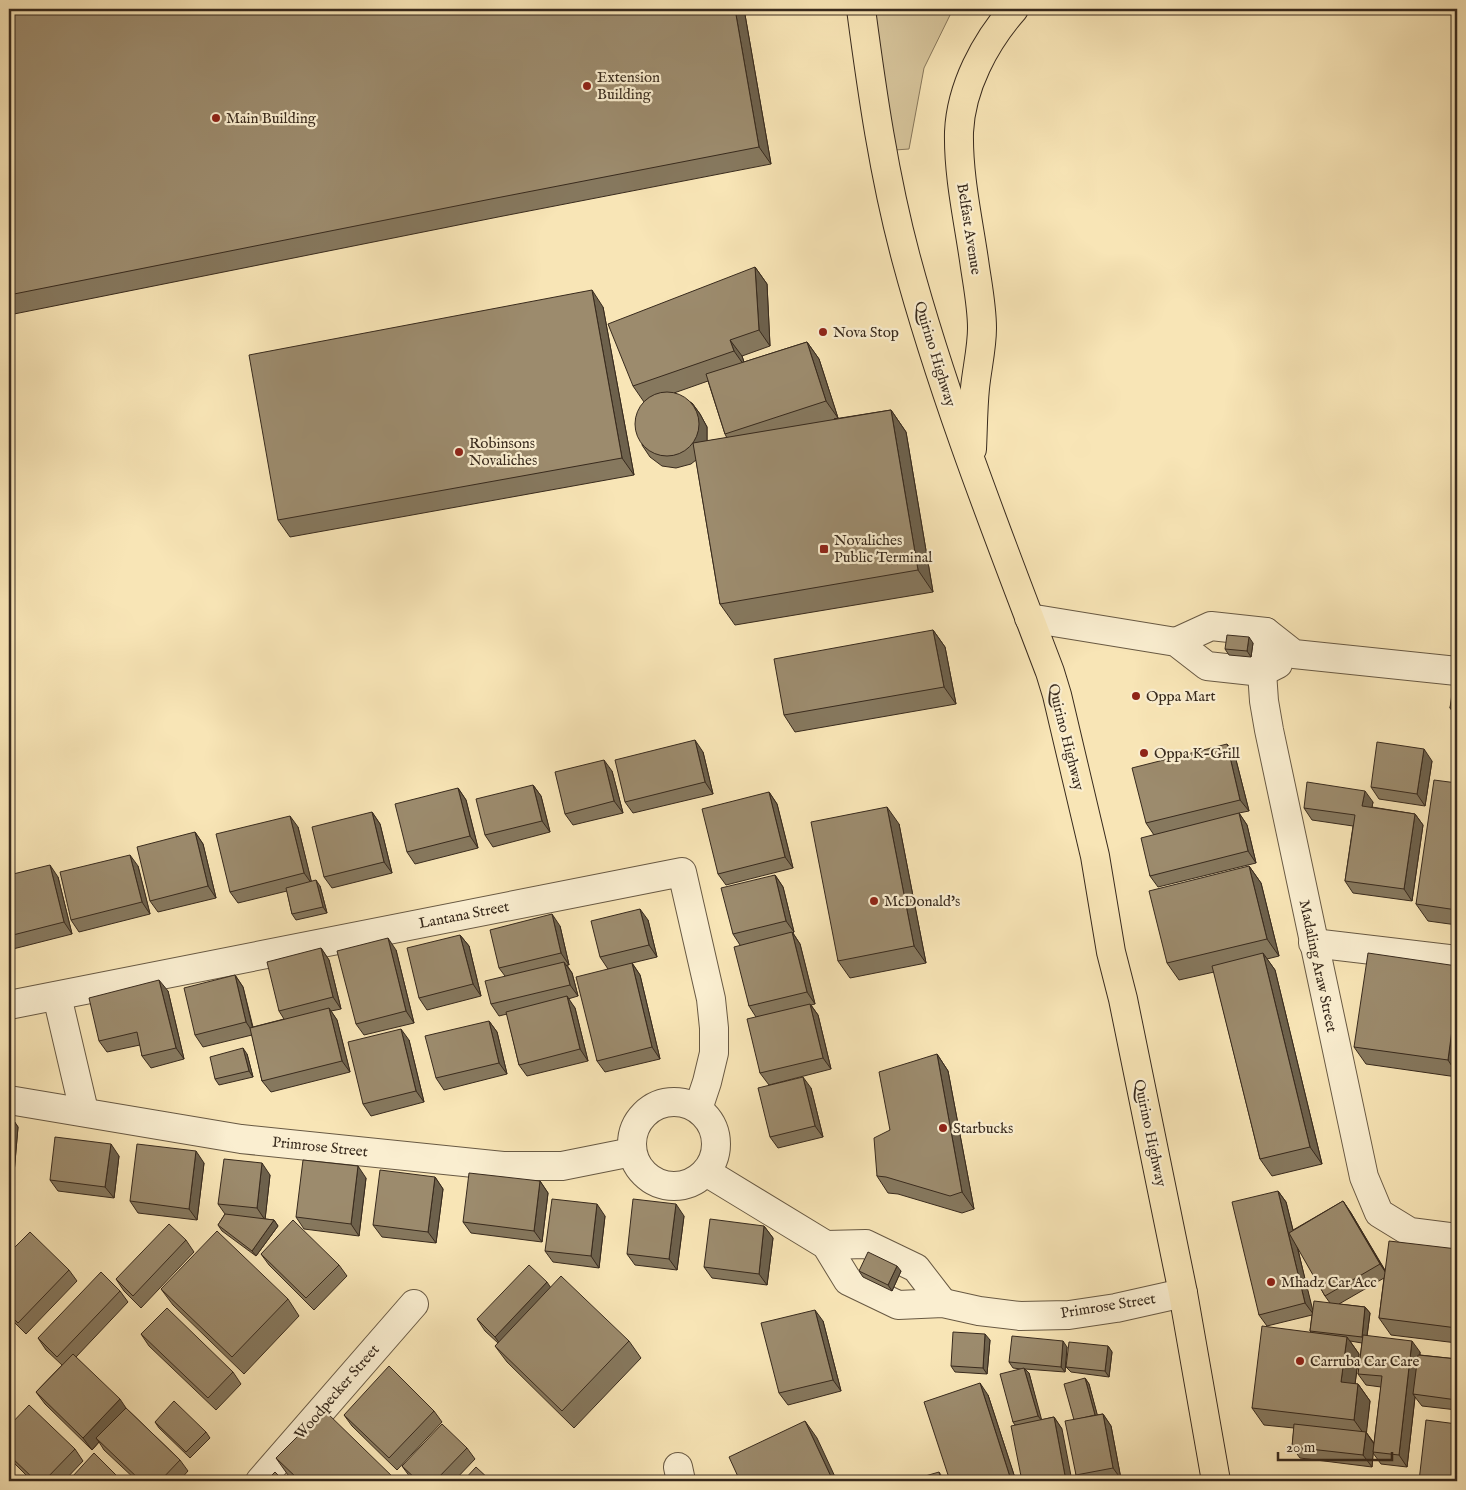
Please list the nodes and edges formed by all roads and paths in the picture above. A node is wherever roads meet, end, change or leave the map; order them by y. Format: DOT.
graph roads {
  1 [pos="861,9"];
  2 [pos="1014,9"];
  3 [pos="971,463"];
  4 [pos="1030,618"];
  5 [pos="1266,632"];
  6 [pos="1176,642"];
  7 [pos="1294,654"];
  8 [pos="1457,671"];
  9 [pos="1262,672"];
  10 [pos="1314,943"];
  11 [pos="1457,960"];
  12 [pos="57,996"];
  13 [pos="9,1005"];
  14 [pos="9,1100"];
  15 [pos="698,1109"];
  16 [pos="84,1111"];
  17 [pos="632,1152"];
  18 [pos="706,1172"];
  19 [pos="1457,1238"];
  20 [pos="826,1246"];
  21 [pos="1183,1293"];
  22 [pos="943,1303"];
  23 [pos="414,1304"];
  24 [pos="260,1481"];
  25 [pos="1216,1481"];
  1 -- 3 [label="main road, Quirino Highway"];
  2 -- 3 [label="main road, Belfast Avenue"];
  3 -- 4 [label="main road, Quirino Highway"];
  4 -- 6 [label="street"];
  4 -- 21 [label="main road, Quirino Highway"];
  5 -- 6 [label="street"];
  5 -- 7 [label="street"];
  5 -- 9 [label="street, Madaling Araw Street"];
  6 -- 9 [label="street"];
  7 -- 8 [label="street"];
  7 -- 9 [label="street"];
  9 -- 10 [label="street, Madaling Araw Street"];
  10 -- 11 [label="street"];
  10 -- 19 [label="street, Madaling Araw Street"];
  12 -- 13 [label="street, Lantana Street"];
  12 -- 15 [label="street, Lantana Street"];
  12 -- 16 [label="street"];
  14 -- 16 [label="street, Primrose Street"];
  15 -- 17 [label="street"];
  15 -- 18 [label="street"];
  16 -- 17 [label="street, Primrose Street"];
  17 -- 18 [label="street"];
  18 -- 20 [label="street, Primrose Street"];
  20 -- 22 [label="street"];
  20 -- 22 [label="street, Primrose Street"];
  21 -- 22 [label="street, Primrose Street"];
  21 -- 25 [label="main road, Quirino Highway"];
  23 -- 24 [label="street, Woodpecker Street"];
}
